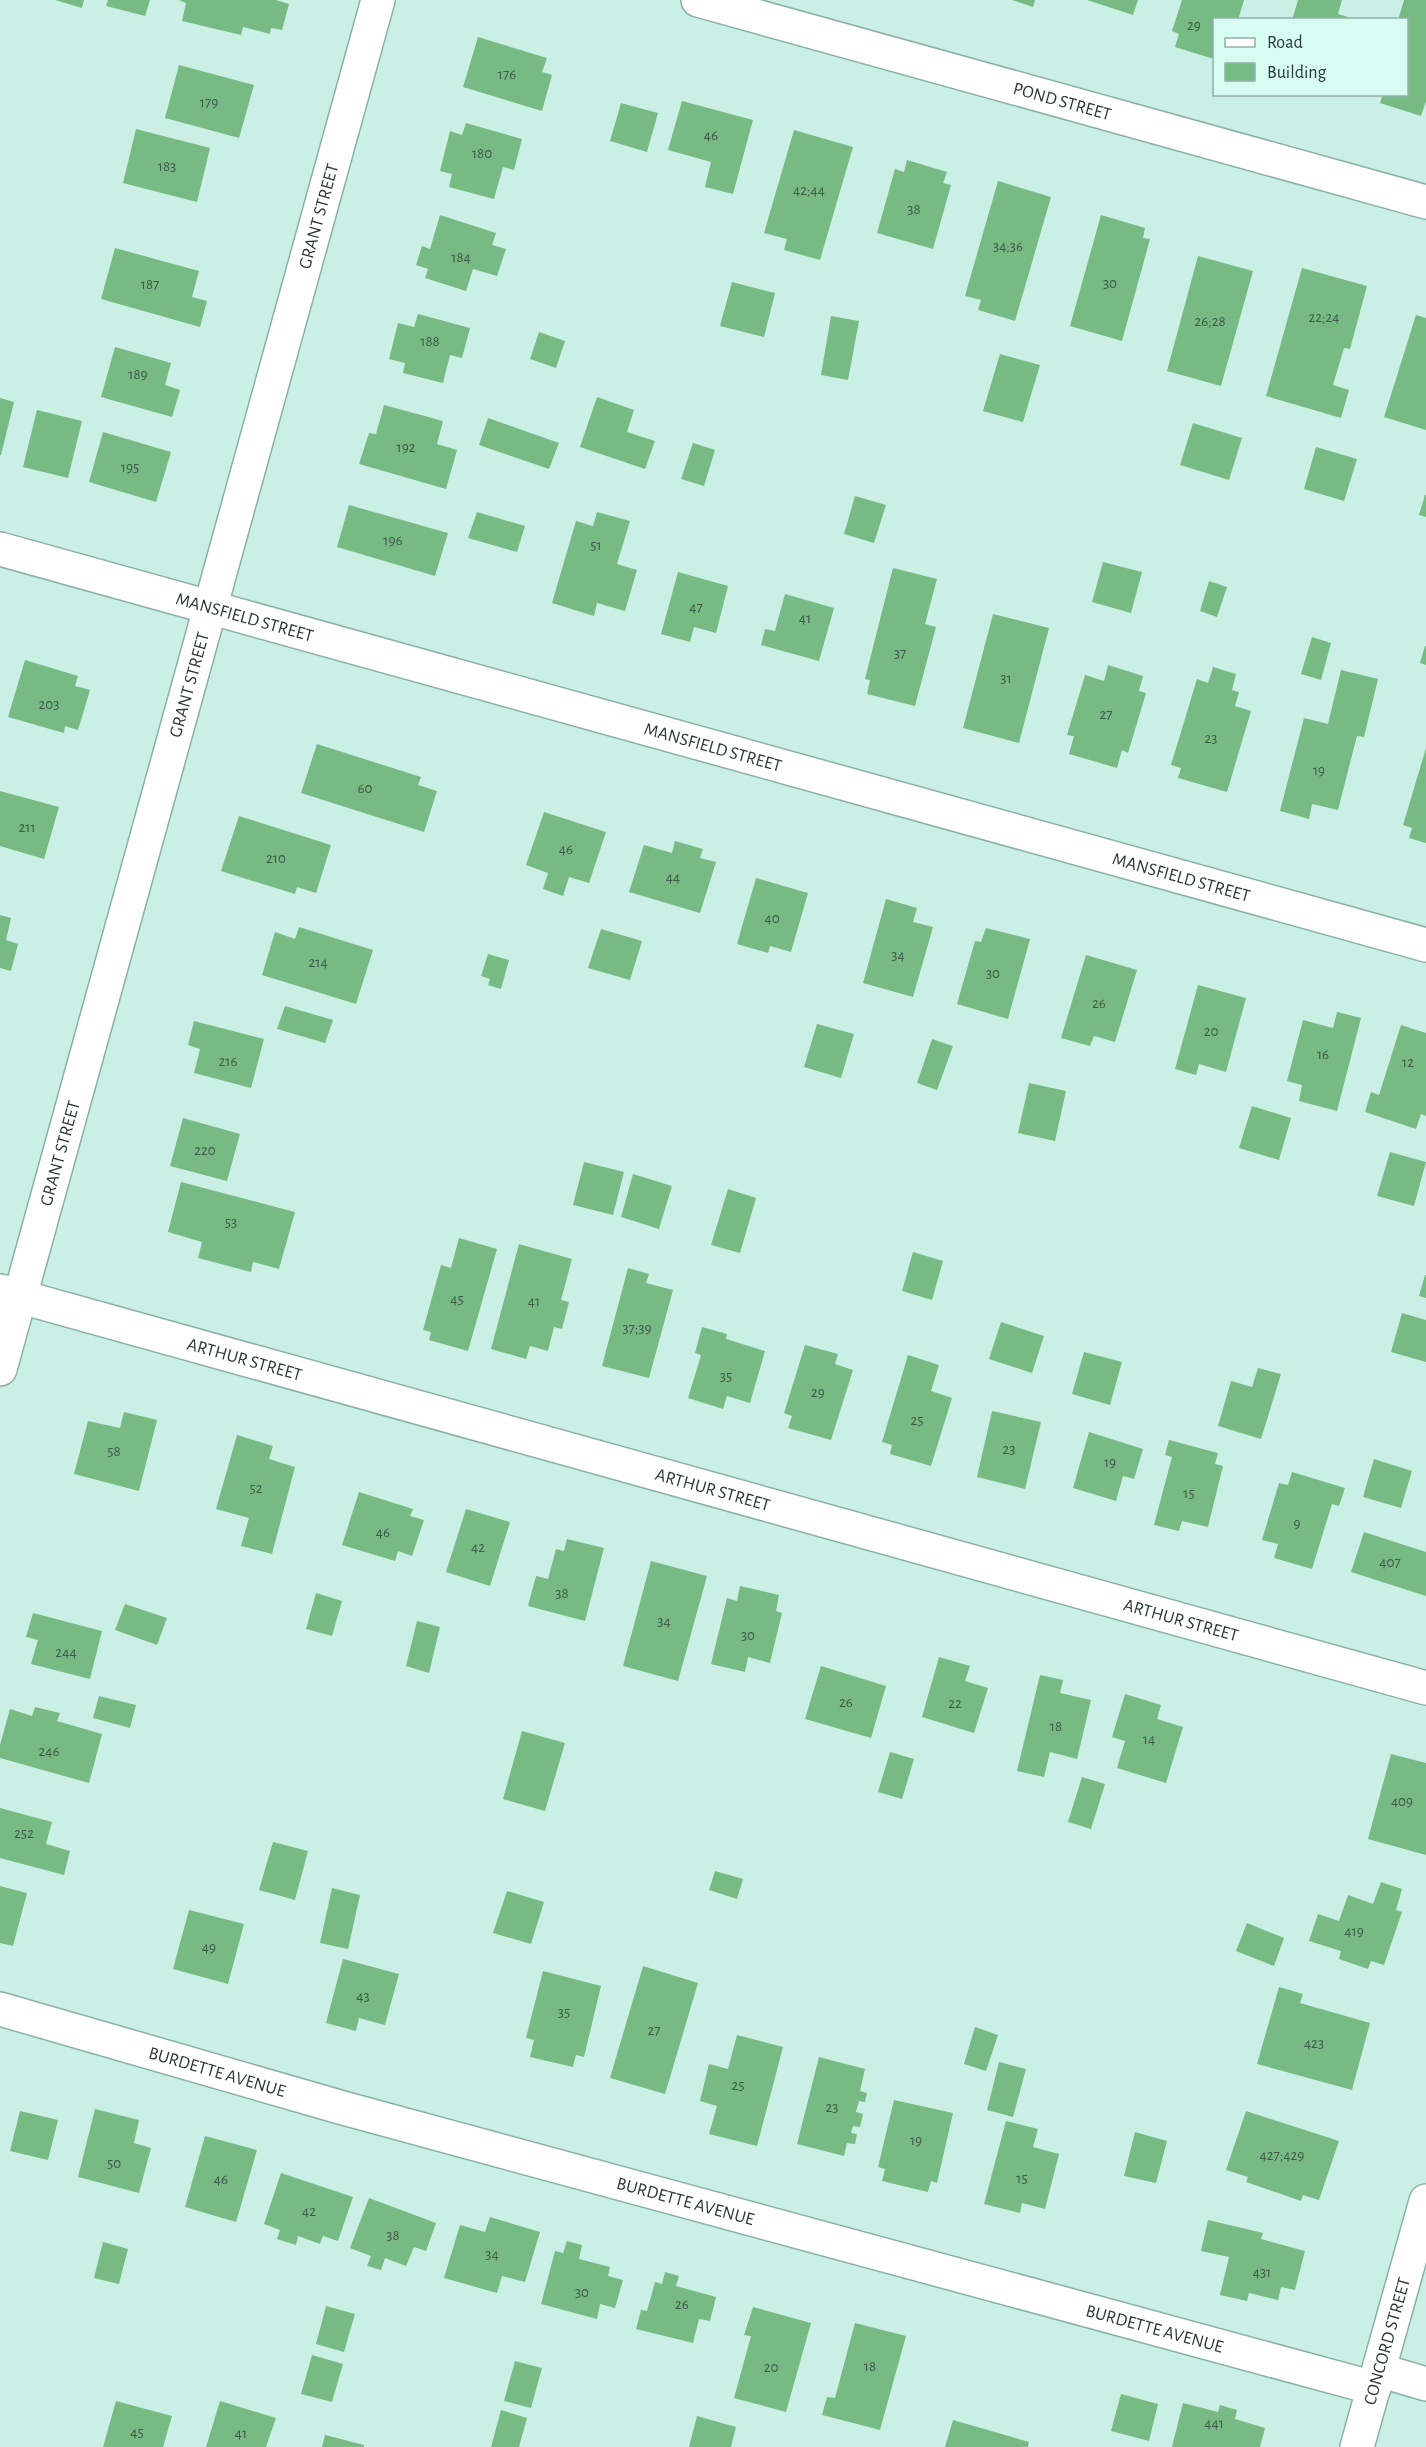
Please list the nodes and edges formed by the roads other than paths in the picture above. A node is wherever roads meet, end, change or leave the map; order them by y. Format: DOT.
graph roads {
  1 [pos="378,0"];
  2 [pos="698,0"];
  3 [pos="1426,202"];
  4 [pos="0,549"];
  5 [pos="210,607"];
  6 [pos="1426,945"];
  7 [pos="10,1294"];
  8 [pos="0,1369"];
  9 [pos="1426,1688"];
  10 [pos="0,2009"];
  11 [pos="1426,2201"];
  12 [pos="1376,2379"];
  13 [pos="1426,2384"];
  14 [pos="1357,2447"];
  1 -- 5 [label="street, GRANT STREET"];
  2 -- 3 [label="street, POND STREET"];
  4 -- 5 [label="street, MANSFIELD STREET"];
  5 -- 6 [label="street, MANSFIELD STREET"];
  5 -- 7 [label="street, GRANT STREET"];
  7 -- 8 [label="street, GRANT STREET"];
  7 -- 9 [label="street, ARTHUR STREET"];
  10 -- 12 [label="street, BURDETTE AVENUE"];
  11 -- 12 [label="street, CONCORD STREET"];
  12 -- 13 [label="street, BURDETTE AVENUE"];
  12 -- 14 [label="street, CONCORD STREET"];
}
